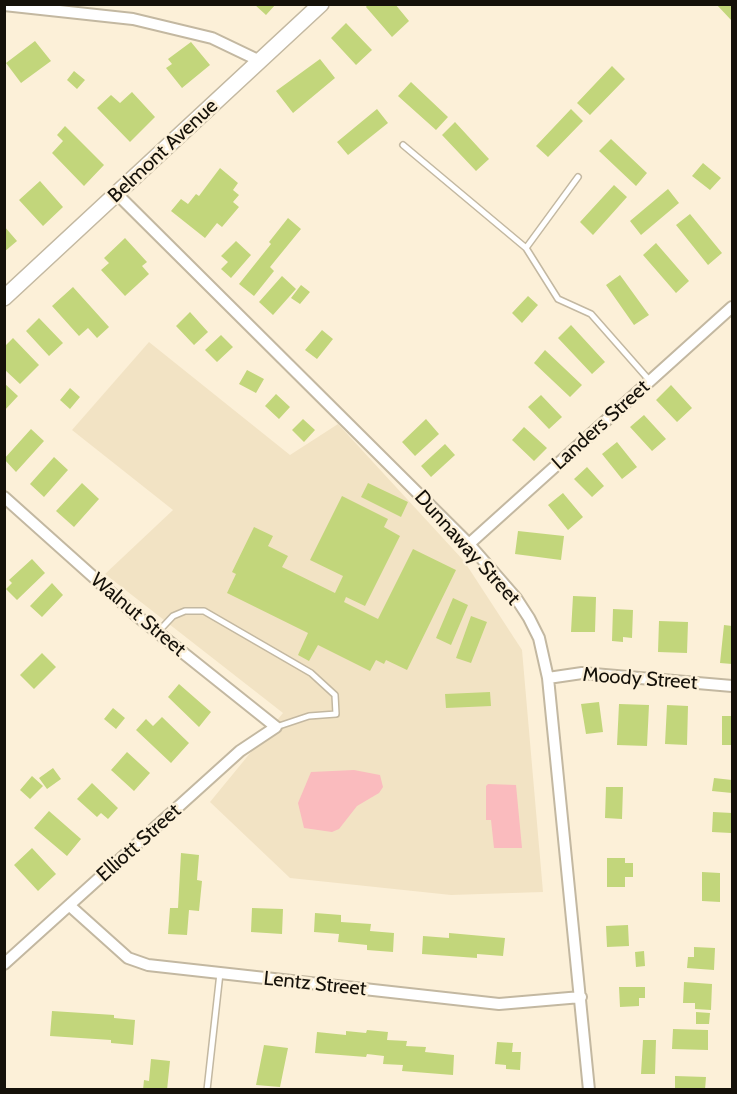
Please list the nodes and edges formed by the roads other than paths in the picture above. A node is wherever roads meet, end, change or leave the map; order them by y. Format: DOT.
graph roads {
  1 [pos="321,4"];
  2 [pos="4,5"];
  3 [pos="260,61"];
  4 [pos="403,145"];
  5 [pos="578,177"];
  6 [pos="117,194"];
  7 [pos="526,248"];
  8 [pos="4,298"];
  9 [pos="732,307"];
  10 [pos="650,381"];
  11 [pos="4,497"];
  12 [pos="469,544"];
  13 [pos="157,633"];
  14 [pos="548,678"];
  15 [pos="732,686"];
  16 [pos="276,727"];
  17 [pos="70,906"];
  18 [pos="4,964"];
  19 [pos="220,973"];
  20 [pos="582,997"];
  21 [pos="207,1089"];
  22 [pos="589,1089"];
  1 -- 3 [label="main road, Belmont Avenue"];
  2 -- 3 [label="street"];
  3 -- 6 [label="main road, Belmont Avenue"];
  4 -- 7 [label="lane"];
  5 -- 7 [label="lane"];
  6 -- 8 [label="main road, Belmont Avenue"];
  6 -- 12 [label="street, Dunnaway Street"];
  7 -- 10 [label="lane"];
  9 -- 10 [label="street, Landers Street"];
  10 -- 12 [label="street, Landers Street"];
  11 -- 13 [label="street, Walnut Street"];
  12 -- 14 [label="street, Dunnaway Street"];
  13 -- 16 [label="street, Walnut Street"];
  13 -- 16 [label="lane"];
  14 -- 15 [label="street, Moody Street"];
  14 -- 20 [label="street, Dunnaway Street"];
  16 -- 17 [label="street, Elliott Street"];
  17 -- 18 [label="street, Elliott Street"];
  17 -- 19 [label="street, Lentz Street"];
  19 -- 20 [label="street, Lentz Street"];
  19 -- 21 [label="lane"];
  20 -- 22 [label="street, Dunnaway Street"];
}
